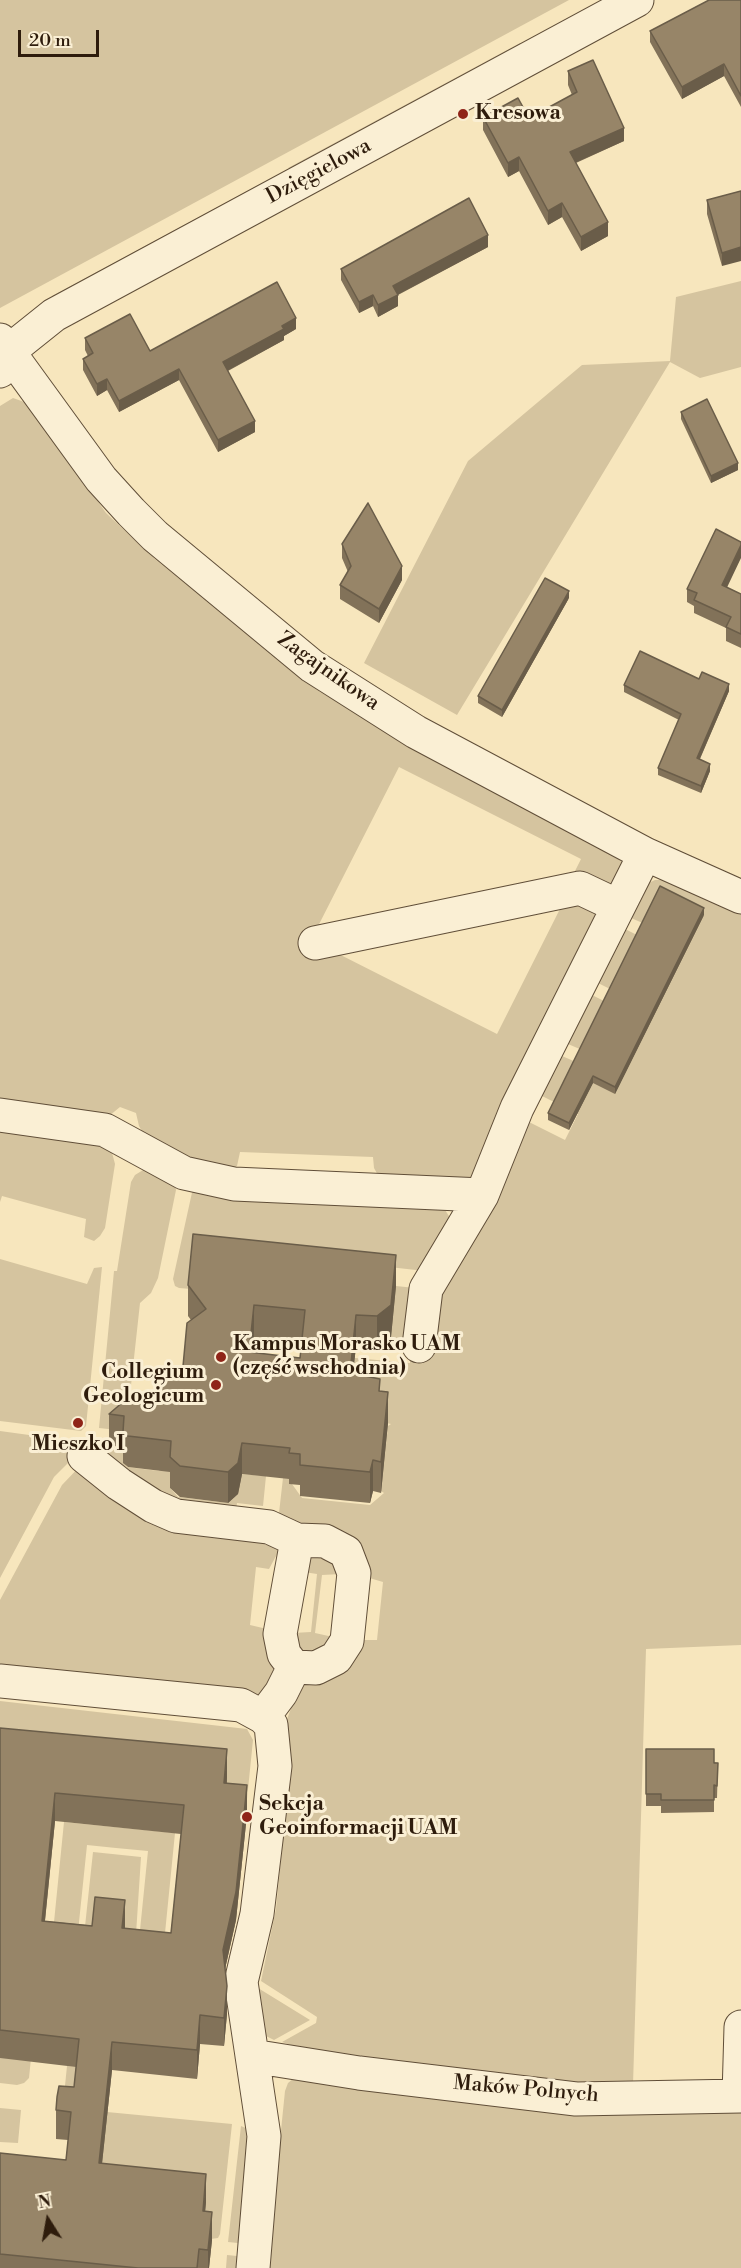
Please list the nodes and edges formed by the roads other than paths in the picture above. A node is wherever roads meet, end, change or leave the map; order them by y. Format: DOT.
graph roads {
  1 [pos="637,0"];
  2 [pos="3,356"];
  3 [pos="645,854"];
  4 [pos="741,897"];
  5 [pos="618,906"];
  6 [pos="315,943"];
  7 [pos="0,1115"];
  8 [pos="482,1195"];
  9 [pos="419,1346"];
  10 [pos="84,1456"];
  11 [pos="297,1540"];
  12 [pos="294,1667"];
  13 [pos="0,1681"];
  14 [pos="263,1717"];
  15 [pos="741,2028"];
  16 [pos="252,2056"];
  17 [pos="740,2096"];
  18 [pos="253,2268"];
  1 -- 2 [label="street, Dzięgielowa"];
  2 -- 3 [label="street, Zagajnikowa"];
  3 -- 4 [label="street, Zagajnikowa"];
  3 -- 5 [label="street"];
  5 -- 6 [label="street"];
  5 -- 8 [label="street"];
  7 -- 8 [label="street"];
  8 -- 9 [label="street"];
  10 -- 11 [label="street"];
  11 -- 12 [label="street"];
  11 -- 12 [label="street"];
  12 -- 14 [label="street"];
  13 -- 14 [label="street"];
  14 -- 16 [label="street"];
  15 -- 17 [label="street"];
  16 -- 17 [label="street, Maków Polnych"];
  16 -- 18 [label="street"];
}
